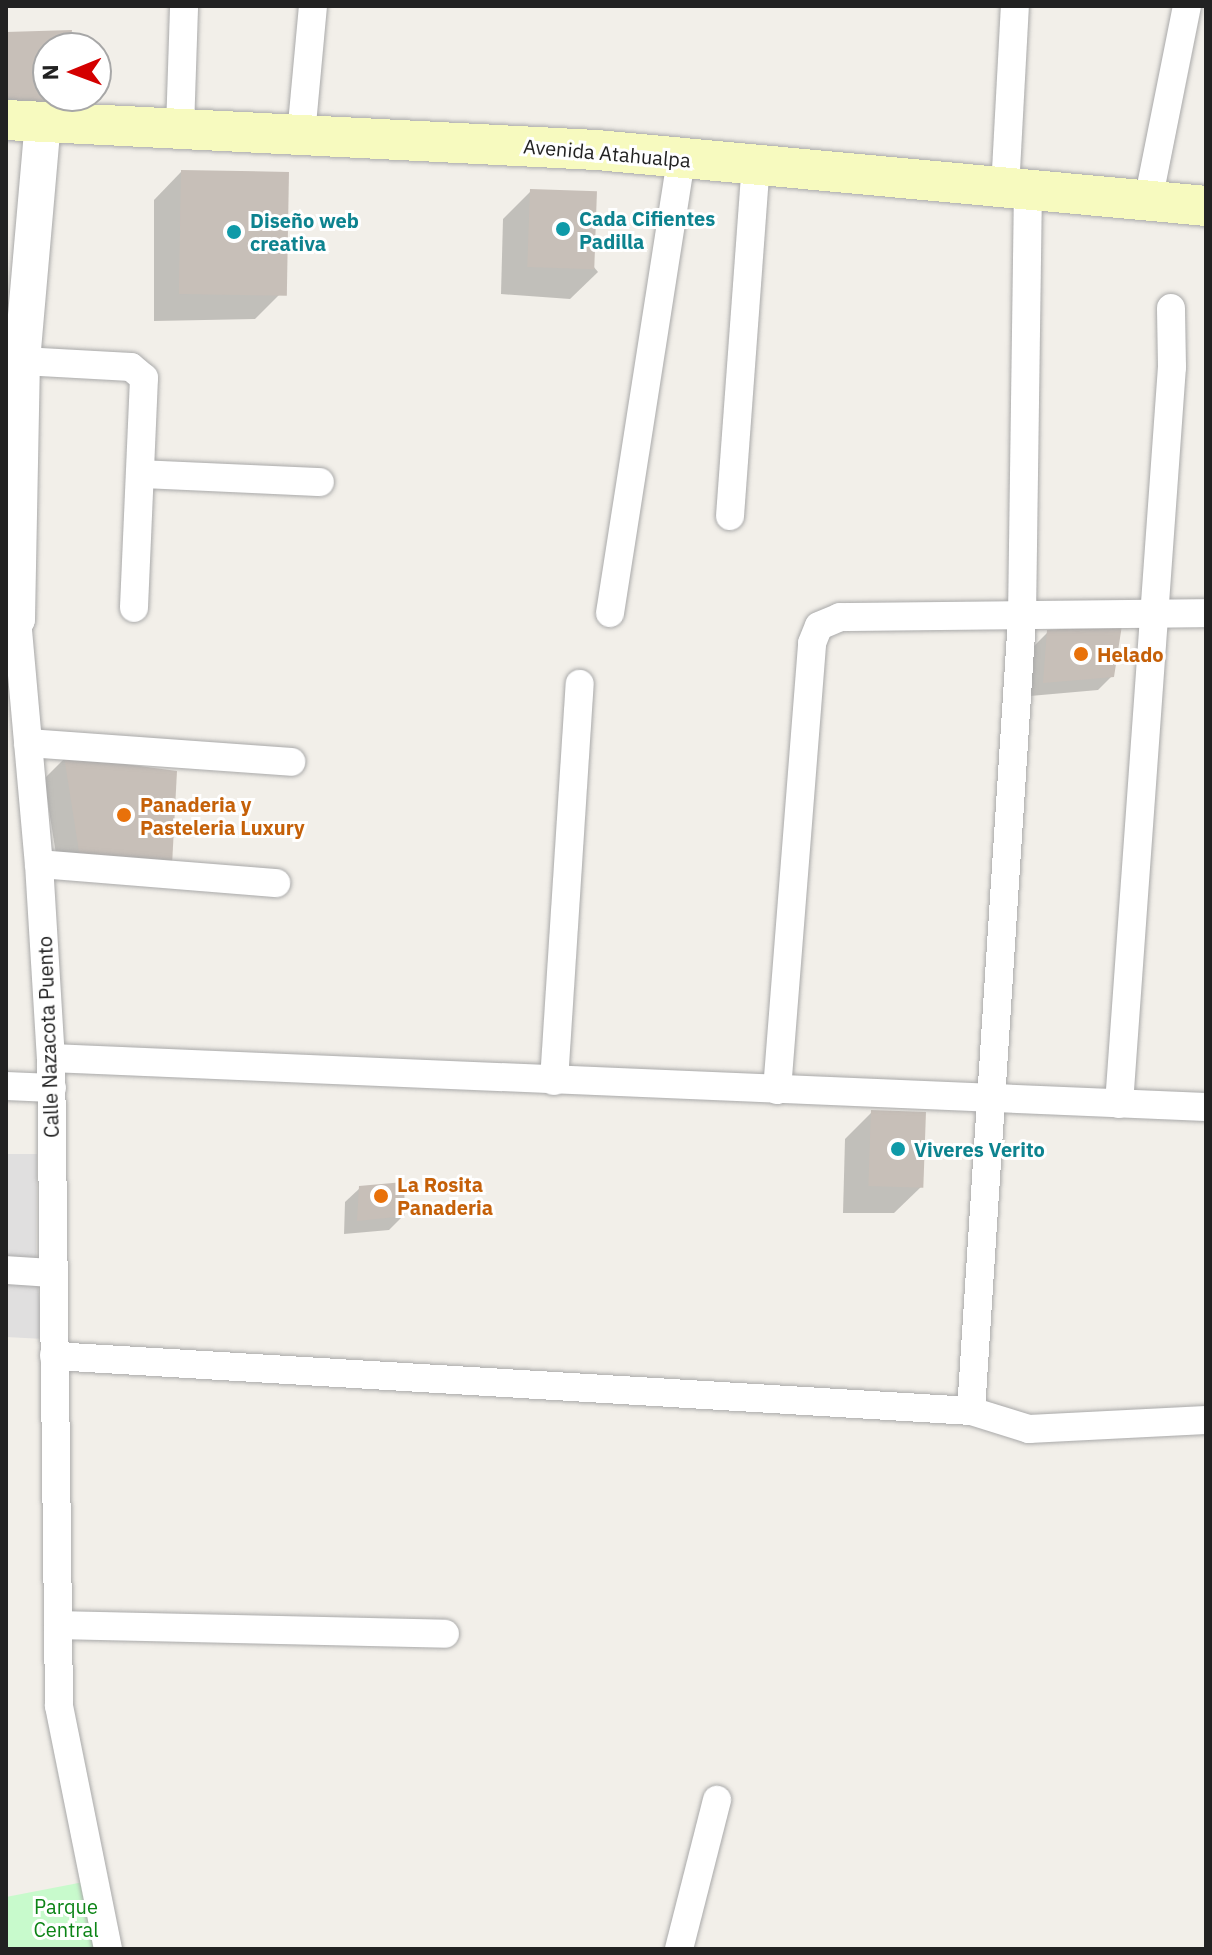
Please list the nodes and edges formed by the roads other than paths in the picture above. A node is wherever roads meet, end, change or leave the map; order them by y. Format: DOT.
graph roads {
  1 [pos="184,6"];
  2 [pos="313,6"];
  3 [pos="1015,6"];
  4 [pos="1187,6"];
  5 [pos="24,121"];
  6 [pos="180,129"];
  7 [pos="301,135"];
  8 [pos="681,160"];
  9 [pos="756,165"];
  10 [pos="1016,190"];
  11 [pos="1148,201"];
  12 [pos="1206,206"];
  13 [pos="1171,308"];
  14 [pos="22,361"];
  15 [pos="141,474"];
  16 [pos="320,482"];
  17 [pos="730,516"];
  18 [pos="134,608"];
  19 [pos="1155,612"];
  20 [pos="610,613"];
  21 [pos="1206,613"];
  22 [pos="1022,617"];
  23 [pos="11,619"];
  24 [pos="580,684"];
  25 [pos="28,743"];
  26 [pos="291,762"];
  27 [pos="39,864"];
  28 [pos="276,883"];
  29 [pos="51,1058"];
  30 [pos="554,1081"];
  31 [pos="6,1086"];
  32 [pos="52,1088"];
  33 [pos="777,1090"];
  34 [pos="990,1100"];
  35 [pos="1119,1104"];
  36 [pos="1206,1107"];
  37 [pos="6,1270"];
  38 [pos="53,1273"];
  39 [pos="54,1356"];
  40 [pos="971,1411"];
  41 [pos="1206,1420"];
  42 [pos="58,1625"];
  43 [pos="445,1634"];
  44 [pos="717,1800"];
  45 [pos="108,1949"];
  46 [pos="679,1949"];
  1 -- 6 [label="street"];
  2 -- 7 [label="street"];
  3 -- 10 [label="street"];
  4 -- 11 [label="street"];
  5 -- 6 [label="main road, Avenida Atahualpa"];
  5 -- 14 [label="street, Calle Nazacota Puento"];
  6 -- 7 [label="main road, Avenida Atahualpa"];
  7 -- 8 [label="main road, Avenida Atahualpa"];
  8 -- 9 [label="main road, Avenida Atahualpa"];
  8 -- 20 [label="street"];
  9 -- 10 [label="main road, Avenida Atahualpa"];
  9 -- 17 [label="street"];
  10 -- 11 [label="main road, Avenida Atahualpa"];
  10 -- 22 [label="street"];
  11 -- 12 [label="main road, Avenida Atahualpa"];
  13 -- 19 [label="street"];
  14 -- 15 [label="street"];
  14 -- 23 [label="street, Calle Nazacota Puento"];
  15 -- 16 [label="street"];
  15 -- 18 [label="street"];
  19 -- 21 [label="street"];
  19 -- 22 [label="street"];
  19 -- 35 [label="street"];
  22 -- 33 [label="street"];
  22 -- 34 [label="street"];
  23 -- 25 [label="street, Calle Nazacota Puento"];
  24 -- 30 [label="street"];
  25 -- 26 [label="street"];
  25 -- 27 [label="street, Calle Nazacota Puento"];
  27 -- 28 [label="street"];
  27 -- 29 [label="street, Calle Nazacota Puento"];
  29 -- 30 [label="street"];
  29 -- 32 [label="street, Calle Nazacota Puento"];
  30 -- 33 [label="street"];
  31 -- 32 [label="street"];
  32 -- 38 [label="street, Calle Nazacota Puento"];
  33 -- 34 [label="street"];
  34 -- 35 [label="street"];
  34 -- 40 [label="street"];
  35 -- 36 [label="street"];
  37 -- 38 [label="street"];
  38 -- 39 [label="street, Calle Nazacota Puento"];
  39 -- 40 [label="street"];
  39 -- 42 [label="street, Calle Nazacota Puento"];
  40 -- 41 [label="street"];
  42 -- 43 [label="street"];
  42 -- 45 [label="street, Calle Nazacota Puento"];
  44 -- 46 [label="street"];
}
